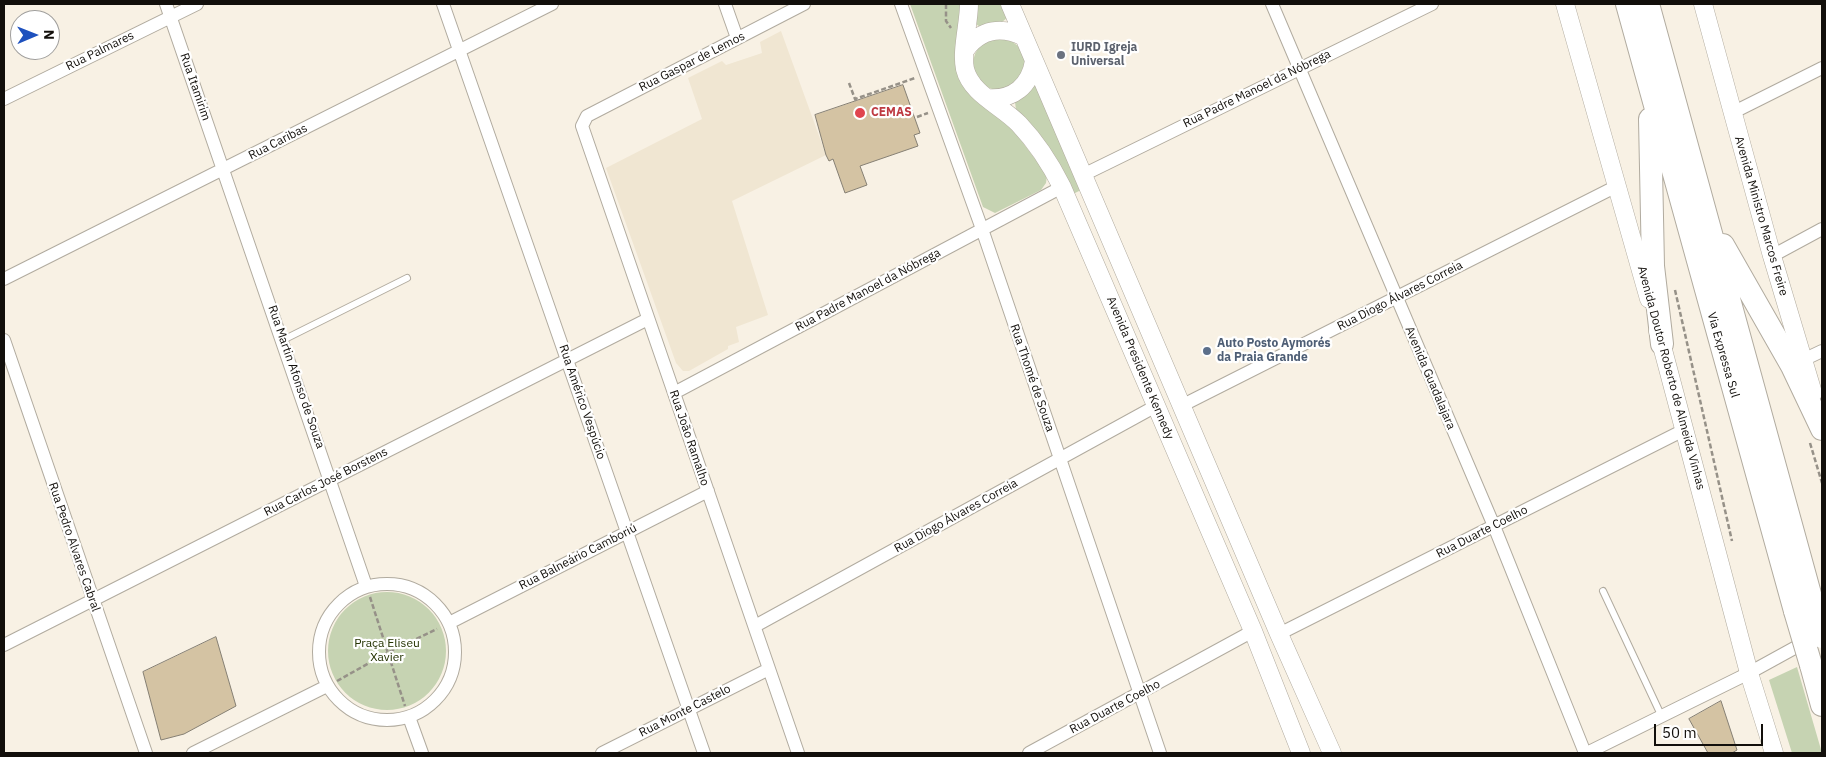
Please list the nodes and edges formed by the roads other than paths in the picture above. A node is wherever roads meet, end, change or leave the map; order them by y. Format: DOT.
graph roads {
  1 [pos="166,4"];
  2 [pos="197,4"];
  3 [pos="443,4"];
  4 [pos="552,4"];
  5 [pos="725,4"];
  6 [pos="804,4"];
  7 [pos="901,4"];
  8 [pos="969,4"];
  9 [pos="1010,4"];
  10 [pos="1272,4"];
  11 [pos="1432,4"];
  12 [pos="1565,4"];
  13 [pos="1627,4"];
  14 [pos="1648,4"];
  15 [pos="1704,4"];
  16 [pos="171,17"];
  17 [pos="1024,37"];
  18 [pos="737,38"];
  19 [pos="966,49"];
  20 [pos="460,50"];
  21 [pos="1034,61"];
  22 [pos="1822,68"];
  23 [pos="1299,69"];
  24 [pos="1647,73"];
  25 [pos="988,98"];
  26 [pos="4,99"];
  27 [pos="1732,113"];
  28 [pos="582,122"];
  29 [pos="224,170"];
  30 [pos="1083,175"];
  31 [pos="1617,186"];
  32 [pos="1062,187"];
  33 [pos="1706,212"];
  34 [pos="982,229"];
  35 [pos="1822,229"];
  36 [pos="1772,256"];
  37 [pos="407,278"];
  38 [pos="4,279"];
  39 [pos="1396,299"];
  40 [pos="648,319"];
  41 [pos="4,340"];
  42 [pos="283,340"];
  43 [pos="1662,344"];
  44 [pos="1822,351"];
  45 [pos="567,360"];
  46 [pos="1804,360"];
  47 [pos="674,393"];
  48 [pos="1183,405"];
  49 [pos="1156,406"];
  50 [pos="1822,428"];
  51 [pos="1686,429"];
  52 [pos="1060,459"];
  53 [pos="331,480"];
  54 [pos="708,491"];
  55 [pos="1494,526"];
  56 [pos="627,532"];
  57 [pos="366,586"];
  58 [pos="1603,592"];
  59 [pos="92,600"];
  60 [pos="1804,608"];
  61 [pos="449,623"];
  62 [pos="755,626"];
  63 [pos="1253,631"];
  64 [pos="1279,634"];
  65 [pos="1822,635"];
  66 [pos="4,645"];
  67 [pos="769,669"];
  68 [pos="1750,673"];
  69 [pos="328,686"];
  70 [pos="1139,694"];
  71 [pos="1822,705"];
  72 [pos="689,709"];
  73 [pos="409,717"];
  74 [pos="1662,717"];
  75 [pos="146,753"];
  76 [pos="193,753"];
  77 [pos="422,753"];
  78 [pos="602,753"];
  79 [pos="704,753"];
  80 [pos="798,753"];
  81 [pos="1029,753"];
  82 [pos="1160,753"];
  83 [pos="1301,753"];
  84 [pos="1332,753"];
  85 [pos="1586,753"];
  86 [pos="1774,753"];
  1 -- 16 [label="street, Rua Itamirim"];
  2 -- 16 [label="street, Rua Palmares"];
  3 -- 20 [label="street, Rua Américo Vespúcio"];
  4 -- 20 [label="street, Rua Caribas"];
  5 -- 18 [label="street"];
  6 -- 18 [label="street, Rua Gaspar de Lemos"];
  7 -- 34 [label="street, Rua Thomé de Souza"];
  8 -- 19 [label="main road, Avenida Presidente Kennedy"];
  9 -- 17 [label="main road, Avenida Presidente Kennedy"];
  10 -- 23 [label="street, Avenida Guadalajara"];
  11 -- 23 [label="street, Rua Padre Manoel da Nóbrega"];
  12 -- 31 [label="main road, Avenida Doutor Roberto de Almeida Vinhas"];
  13 -- 24 [label="highway, Via Expressa Sul"];
  14 -- 33 [label="highway, Via Expressa Sul"];
  15 -- 27 [label="main road, Avenida Ministro Marcos Freire"];
  16 -- 26 [label="street, Rua Palmares"];
  16 -- 29 [label="street, Rua Itamirim"];
  17 -- 19 [label="main road"];
  17 -- 21 [label="main road, Avenida Presidente Kennedy"];
  18 -- 28 [label="street, Rua Gaspar de Lemos"];
  19 -- 25 [label="main road, Avenida Presidente Kennedy"];
  20 -- 29 [label="street, Rua Caribas"];
  20 -- 45 [label="street, Rua Américo Vespúcio"];
  21 -- 25 [label="main road"];
  21 -- 30 [label="main road, Avenida Presidente Kennedy"];
  22 -- 27 [label="street"];
  23 -- 30 [label="street, Rua Padre Manoel da Nóbrega"];
  23 -- 39 [label="street, Avenida Guadalajara"];
  24 -- 43 [label="highway"];
  24 -- 60 [label="highway, Via Expressa Sul"];
  25 -- 32 [label="main road, Avenida Presidente Kennedy"];
  27 -- 36 [label="main road, Avenida Ministro Marcos Freire"];
  28 -- 40 [label="street, Rua João Ramalho"];
  29 -- 38 [label="street, Rua Caribas"];
  29 -- 42 [label="street, Rua Martin Afonso de Souza"];
  30 -- 48 [label="main road, Avenida Presidente Kennedy"];
  31 -- 39 [label="street, Rua Diogo Álvares Correia"];
  31 -- 43 [label="main road, Avenida Doutor Roberto de Almeida Vinhas"];
  32 -- 34 [label="street, Rua Padre Manoel da Nóbrega"];
  32 -- 49 [label="main road, Avenida Presidente Kennedy"];
  33 -- 50 [label="highway"];
  33 -- 60 [label="highway, Via Expressa Sul"];
  34 -- 47 [label="street, Rua Padre Manoel da Nóbrega"];
  34 -- 52 [label="street, Rua Thomé de Souza"];
  35 -- 36 [label="street"];
  36 -- 46 [label="main road, Avenida Ministro Marcos Freire"];
  37 -- 42 [label="lane"];
  39 -- 48 [label="street, Rua Diogo Álvares Correia"];
  39 -- 55 [label="street, Avenida Guadalajara"];
  40 -- 45 [label="street, Rua Carlos José Borstens"];
  40 -- 47 [label="street, Rua João Ramalho"];
  41 -- 59 [label="street, Rua Pedro Alvares Cabral"];
  42 -- 53 [label="street, Rua Martin Afonso de Souza"];
  43 -- 51 [label="main road, Avenida Doutor Roberto de Almeida Vinhas"];
  44 -- 46 [label="street"];
  45 -- 53 [label="street, Rua Carlos José Borstens"];
  45 -- 56 [label="street, Rua Américo Vespúcio"];
  46 -- 50 [label="main road, Avenida Ministro Marcos Freire"];
  47 -- 54 [label="street, Rua João Ramalho"];
  48 -- 64 [label="main road, Avenida Presidente Kennedy"];
  49 -- 52 [label="street, Rua Diogo Álvares Correia"];
  49 -- 63 [label="main road, Avenida Presidente Kennedy"];
  51 -- 55 [label="street, Rua Duarte Coelho"];
  51 -- 68 [label="main road, Avenida Doutor Roberto de Almeida Vinhas"];
  52 -- 62 [label="street, Rua Diogo Álvares Correia"];
  52 -- 70 [label="street, Rua Thomé de Souza"];
  53 -- 57 [label="street, Rua Martin Afonso de Souza"];
  53 -- 59 [label="street, Rua Carlos José Borstens"];
  54 -- 56 [label="street, Rua Balneário Camboriú"];
  54 -- 62 [label="street, Rua João Ramalho"];
  55 -- 64 [label="street, Rua Duarte Coelho"];
  55 -- 85 [label="street, Avenida Guadalajara"];
  56 -- 61 [label="street, Rua Balneário Camboriú"];
  56 -- 72 [label="street, Rua Américo Vespúcio"];
  57 -- 61 [label="street"];
  57 -- 69 [label="street"];
  58 -- 74 [label="lane"];
  59 -- 66 [label="street, Rua Carlos José Borstens"];
  59 -- 75 [label="street, Rua Pedro Alvares Cabral"];
  60 -- 65 [label="highway, Via Expressa Sul, bridge"];
  60 -- 71 [label="highway, Via Expressa Sul, bridge"];
  61 -- 73 [label="street"];
  62 -- 67 [label="street, Rua João Ramalho"];
  63 -- 70 [label="street, Rua Duarte Coelho"];
  63 -- 83 [label="main road, Avenida Presidente Kennedy"];
  64 -- 84 [label="main road, Avenida Presidente Kennedy"];
  65 -- 68 [label="street"];
  67 -- 72 [label="street, Rua Monte Castelo"];
  67 -- 80 [label="street, Rua João Ramalho"];
  68 -- 74 [label="street"];
  68 -- 86 [label="main road, Avenida Doutor Roberto de Almeida Vinhas"];
  69 -- 73 [label="street"];
  69 -- 76 [label="street"];
  70 -- 81 [label="street, Rua Duarte Coelho"];
  70 -- 82 [label="street, Rua Thomé de Souza"];
  72 -- 78 [label="street, Rua Monte Castelo"];
  72 -- 79 [label="street, Rua Américo Vespúcio"];
  73 -- 77 [label="street"];
  74 -- 85 [label="street"];
}
